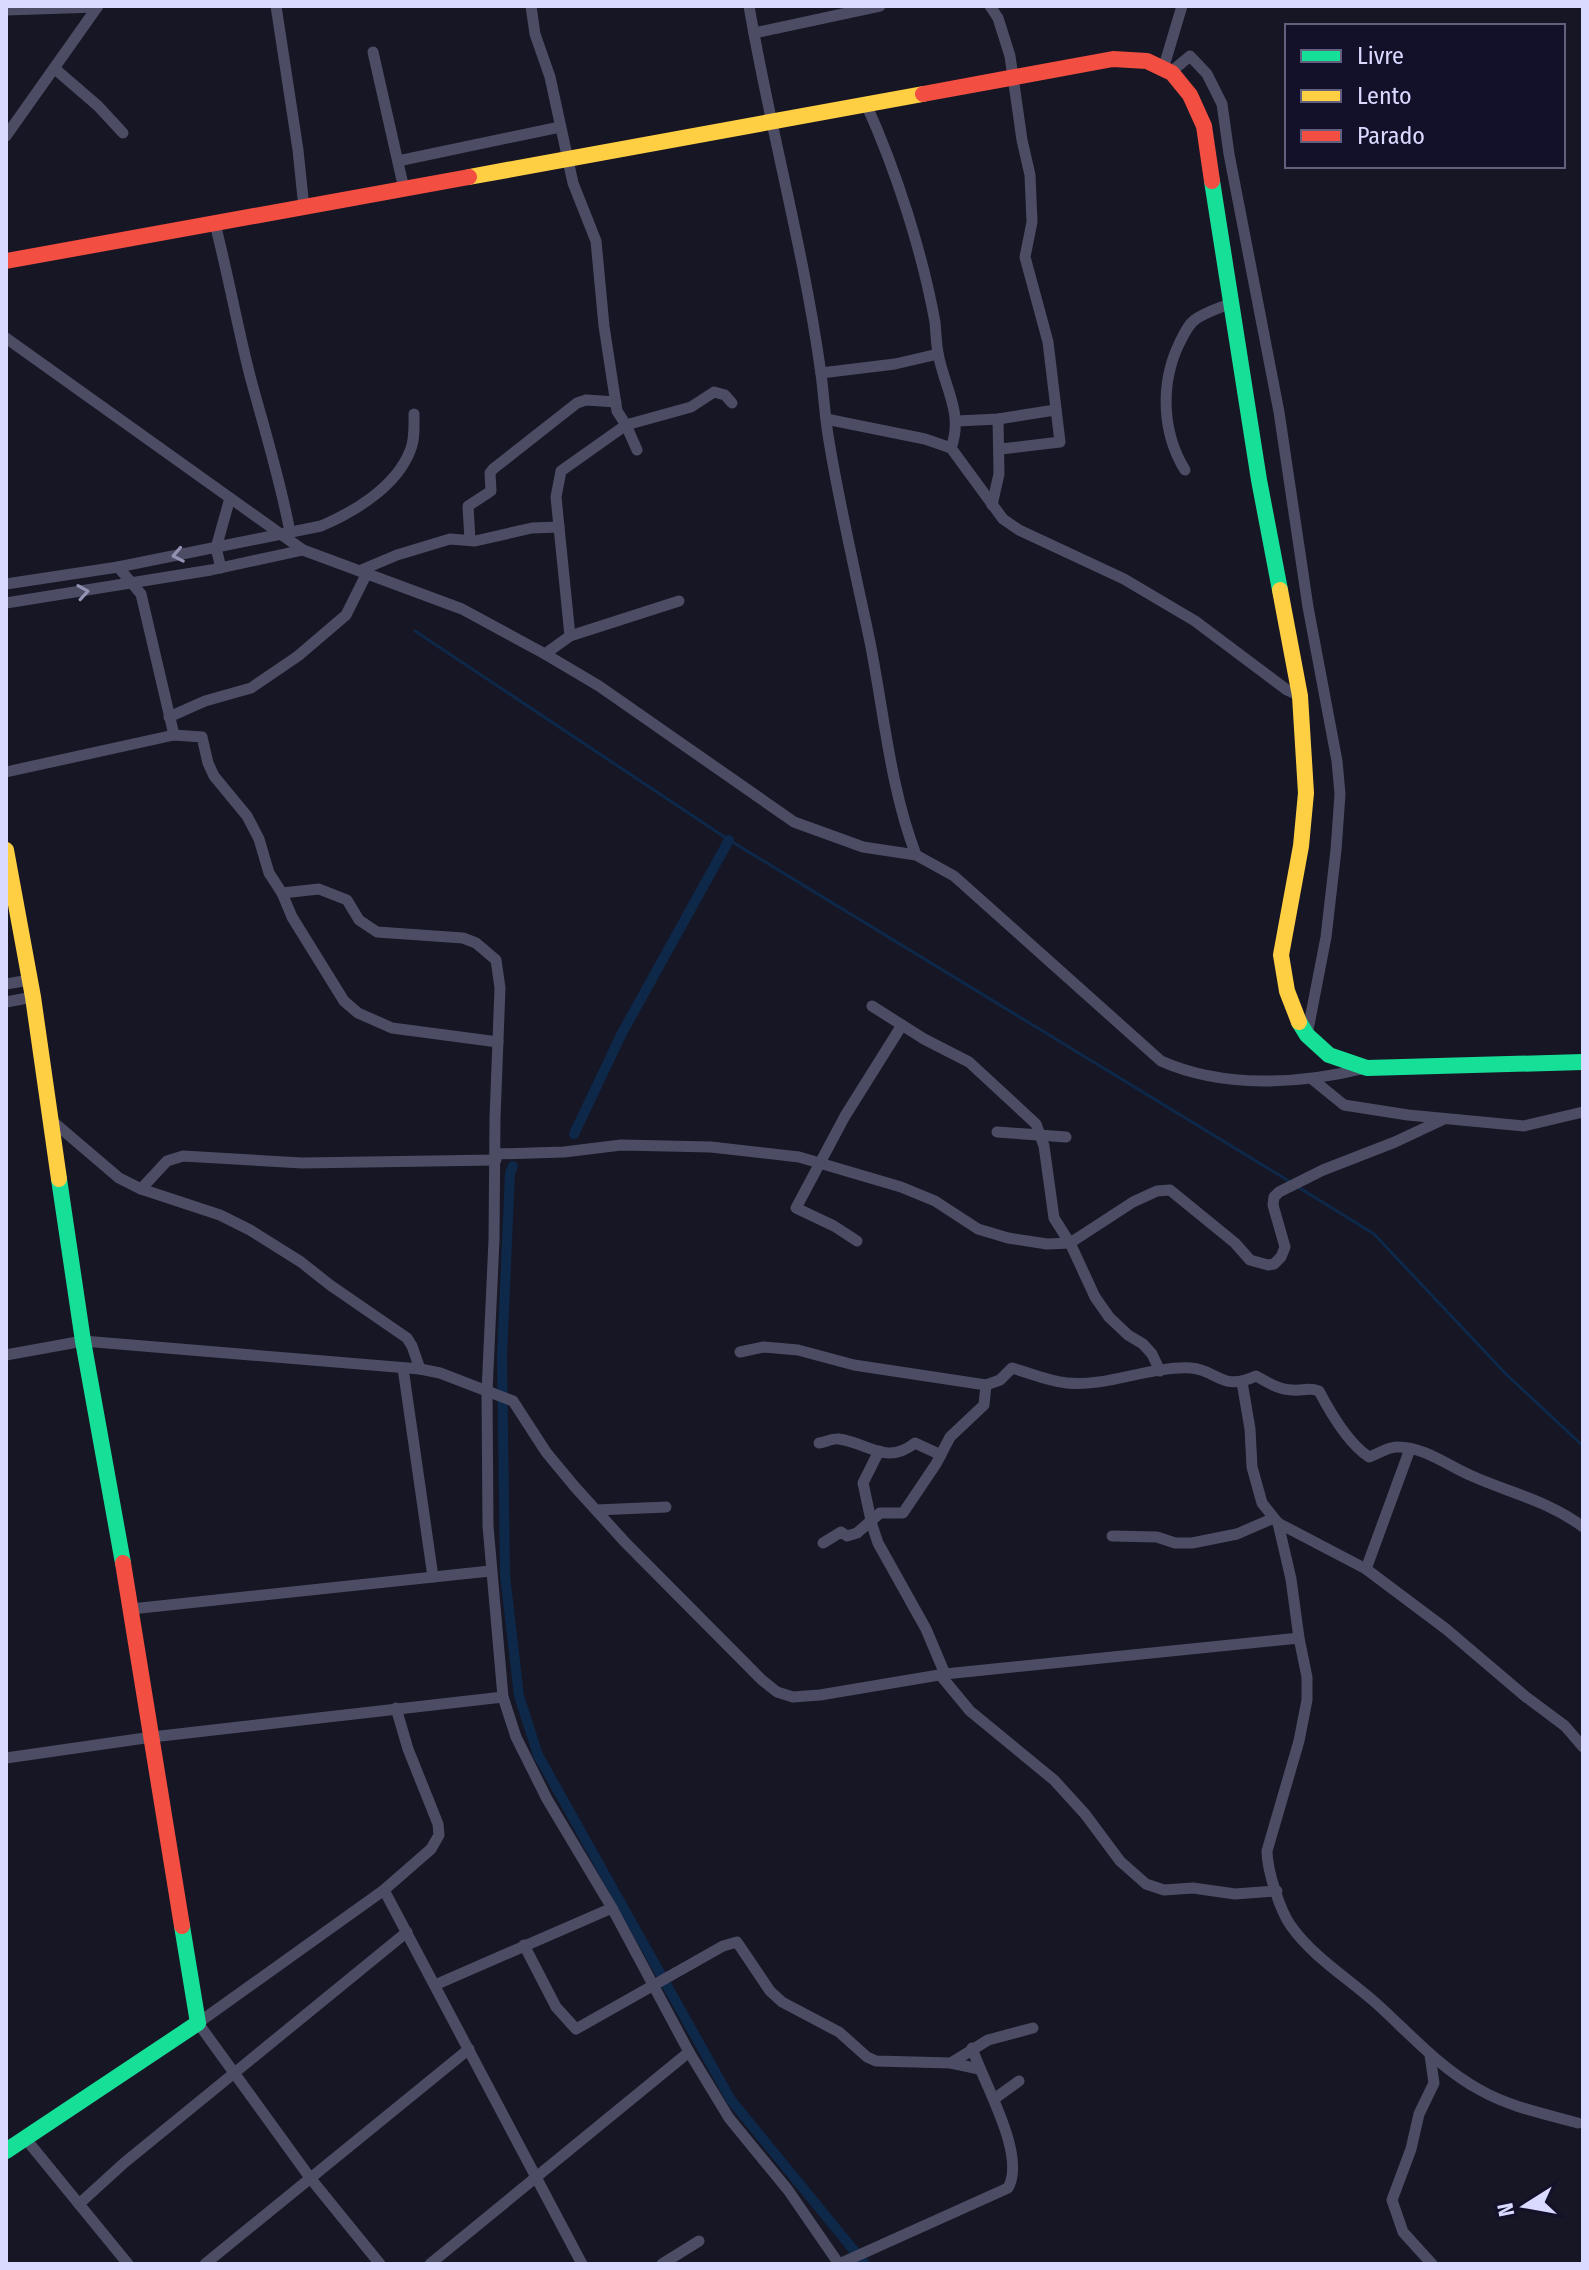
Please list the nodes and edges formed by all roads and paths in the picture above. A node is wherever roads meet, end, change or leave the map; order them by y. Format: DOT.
graph roads {
  1 [pos="276,6"];
  2 [pos="531,6"];
  3 [pos="749,6"];
  4 [pos="880,6"];
  5 [pos="990,6"];
  6 [pos="1182,6"];
  7 [pos="98,7"];
  8 [pos="6,10"];
  9 [pos="754,33"];
  10 [pos="373,52"];
  11 [pos="54,68"];
  12 [pos="1168,68"];
  13 [pos="1012,79"];
  14 [pos="866,104"];
  15 [pos="771,121"];
  16 [pos="560,127"];
  17 [pos="123,133"];
  18 [pos="6,136"];
  19 [pos="566,158"];
  20 [pos="398,161"];
  21 [pos="404,189"];
  22 [pos="304,208"];
  23 [pos="215,224"];
  24 [pos="6,261"];
  25 [pos="1231,303"];
  26 [pos="6,338"];
  27 [pos="938,354"];
  28 [pos="821,373"];
  29 [pos="616,402"];
  30 [pos="732,403"];
  31 [pos="1055,410"];
  32 [pos="414,414"];
  33 [pos="826,419"];
  34 [pos="998,419"];
  35 [pos="957,421"];
  36 [pos="626,425"];
  37 [pos="951,448"];
  38 [pos="1001,449"];
  39 [pos="637,450"];
  40 [pos="1185,470"];
  41 [pos="230,498"];
  42 [pos="992,505"];
  43 [pos="559,527"];
  44 [pos="286,533"];
  45 [pos="470,540"];
  46 [pos="216,548"];
  47 [pos="303,550"];
  48 [pos="118,567"];
  49 [pos="221,568"];
  50 [pos="363,572"];
  51 [pos="133,583"];
  52 [pos="6,584"];
  53 [pos="679,601"];
  54 [pos="6,603"];
  55 [pos="570,636"];
  56 [pos="545,654"];
  57 [pos="1300,696"];
  58 [pos="169,717"];
  59 [pos="174,735"];
  60 [pos="6,772"];
  61 [pos="6,850"];
  62 [pos="916,855"];
  63 [pos="282,893"];
  64 [pos="6,984"];
  65 [pos="31,988"];
  66 [pos="6,1002"];
  67 [pos="872,1006"];
  68 [pos="902,1025"];
  69 [pos="1307,1035"];
  70 [pos="498,1042"];
  71 [pos="1583,1062"];
  72 [pos="1367,1068"];
  73 [pos="1312,1079"];
  74 [pos="1583,1112"];
  75 [pos="1444,1119"];
  76 [pos="51,1120"];
  77 [pos="997,1132"];
  78 [pos="1041,1135"];
  79 [pos="1066,1137"];
  80 [pos="496,1157"];
  81 [pos="820,1162"];
  82 [pos="141,1189"];
  83 [pos="857,1241"];
  84 [pos="1070,1243"];
  85 [pos="83,1341"];
  86 [pos="740,1352"];
  87 [pos="6,1355"];
  88 [pos="403,1368"];
  89 [pos="420,1369"];
  90 [pos="1160,1371"];
  91 [pos="1242,1382"];
  92 [pos="986,1385"];
  93 [pos="488,1392"];
  94 [pos="819,1443"];
  95 [pos="1410,1449"];
  96 [pos="879,1451"];
  97 [pos="941,1455"];
  98 [pos="666,1507"];
  99 [pos="596,1510"];
  100 [pos="871,1518"];
  101 [pos="1276,1521"];
  102 [pos="1583,1527"];
  103 [pos="1112,1536"];
  104 [pos="823,1543"];
  105 [pos="1366,1569"];
  106 [pos="490,1571"];
  107 [pos="433,1577"];
  108 [pos="131,1609"];
  109 [pos="1299,1638"];
  110 [pos="943,1675"];
  111 [pos="503,1697"];
  112 [pos="396,1708"];
  113 [pos="152,1737"];
  114 [pos="1583,1747"];
  115 [pos="6,1758"];
  116 [pos="384,1890"];
  117 [pos="1277,1891"];
  118 [pos="612,1908"];
  119 [pos="407,1932"];
  120 [pos="524,1945"];
  121 [pos="435,1985"];
  122 [pos="653,1986"];
  123 [pos="198,2023"];
  124 [pos="1033,2028"];
  125 [pos="972,2048"];
  126 [pos="469,2049"];
  127 [pos="689,2052"];
  128 [pos="1430,2055"];
  129 [pos="951,2063"];
  130 [pos="1449,2068"];
  131 [pos="979,2069"];
  132 [pos="234,2073"];
  133 [pos="1435,2077"];
  134 [pos="1019,2081"];
  135 [pos="994,2099"];
  136 [pos="1578,2123"];
  137 [pos="25,2138"];
  138 [pos="6,2151"];
  139 [pos="537,2175"];
  140 [pos="311,2179"];
  141 [pos="79,2204"];
  142 [pos="699,2241"];
  143 [pos="128,2264"];
  144 [pos="205,2264"];
  145 [pos="380,2264"];
  146 [pos="430,2264"];
  147 [pos="582,2264"];
  148 [pos="662,2264"];
  149 [pos="839,2264"];
  150 [pos="1432,2264"];
  1 -- 22 [label="street"];
  2 -- 16 [label="street"];
  3 -- 9 [label="street"];
  4 -- 9 [label="street"];
  5 -- 13 [label="street"];
  6 -- 12 [label="street"];
  7 -- 8 [label="street"];
  7 -- 11 [label="street"];
  9 -- 15 [label="street"];
  10 -- 20 [label="street"];
  11 -- 17 [label="street"];
  11 -- 18 [label="street"];
  12 -- 13 [label="main road"];
  12 -- 25 [label="main road"];
  12 -- 69 [label="street"];
  13 -- 14 [label="main road"];
  13 -- 31 [label="street"];
  14 -- 15 [label="main road"];
  14 -- 27 [label="street"];
  15 -- 19 [label="main road"];
  15 -- 28 [label="street"];
  16 -- 19 [label="street"];
  16 -- 20 [label="street"];
  19 -- 21 [label="main road"];
  19 -- 29 [label="street"];
  20 -- 21 [label="street"];
  21 -- 22 [label="main road"];
  22 -- 23 [label="main road"];
  23 -- 24 [label="main road"];
  23 -- 44 [label="street"];
  25 -- 40 [label="street"];
  25 -- 57 [label="main road"];
  26 -- 41 [label="street"];
  27 -- 28 [label="street"];
  27 -- 35 [label="street"];
  28 -- 33 [label="street"];
  29 -- 36 [label="street"];
  29 -- 45 [label="street"];
  30 -- 36 [label="street"];
  31 -- 34 [label="street"];
  31 -- 38 [label="street"];
  32 -- 44 [label="street"];
  33 -- 37 [label="street"];
  33 -- 62 [label="street"];
  34 -- 35 [label="street"];
  34 -- 38 [label="street"];
  35 -- 37 [label="street"];
  36 -- 39 [label="street"];
  36 -- 43 [label="street"];
  37 -- 42 [label="street"];
  38 -- 42 [label="street"];
  41 -- 44 [label="street"];
  41 -- 46 [label="street"];
  42 -- 57 [label="street"];
  43 -- 45 [label="street"];
  43 -- 55 [label="street"];
  44 -- 46 [label="street"];
  44 -- 47 [label="street"];
  45 -- 50 [label="street"];
  46 -- 48 [label="street, one-way"];
  46 -- 49 [label="street"];
  47 -- 49 [label="street"];
  47 -- 50 [label="street"];
  48 -- 51 [label="street"];
  48 -- 52 [label="street"];
  49 -- 51 [label="street"];
  50 -- 56 [label="street"];
  50 -- 58 [label="street"];
  54 -- 51 [label="street, one-way"];
  51 -- 58 [label="street"];
  53 -- 55 [label="street"];
  55 -- 56 [label="street"];
  56 -- 62 [label="street"];
  57 -- 69 [label="main road"];
  58 -- 59 [label="street"];
  59 -- 60 [label="street"];
  59 -- 63 [label="street"];
  61 -- 65 [label="main road"];
  62 -- 73 [label="street"];
  63 -- 70 [label="street"];
  63 -- 70 [label="street"];
  64 -- 65 [label="street"];
  65 -- 66 [label="street"];
  65 -- 76 [label="main road"];
  67 -- 68 [label="street"];
  68 -- 78 [label="street"];
  68 -- 81 [label="street"];
  69 -- 72 [label="main road"];
  70 -- 80 [label="street"];
  71 -- 72 [label="main road"];
  72 -- 73 [label="street"];
  73 -- 75 [label="street"];
  74 -- 75 [label="street"];
  75 -- 84 [label="street"];
  76 -- 82 [label="street"];
  76 -- 85 [label="main road"];
  77 -- 78 [label="street"];
  78 -- 79 [label="street"];
  78 -- 84 [label="street"];
  80 -- 81 [label="street"];
  80 -- 82 [label="street"];
  80 -- 93 [label="street"];
  81 -- 83 [label="street"];
  81 -- 84 [label="street"];
  82 -- 89 [label="street"];
  84 -- 90 [label="street"];
  85 -- 87 [label="street"];
  85 -- 88 [label="street"];
  85 -- 108 [label="main road"];
  86 -- 92 [label="street"];
  88 -- 89 [label="street"];
  88 -- 107 [label="street"];
  89 -- 93 [label="street"];
  90 -- 91 [label="street"];
  90 -- 92 [label="street"];
  91 -- 95 [label="street"];
  91 -- 101 [label="street"];
  92 -- 97 [label="street"];
  93 -- 99 [label="street"];
  93 -- 106 [label="street"];
  94 -- 96 [label="street"];
  95 -- 102 [label="street"];
  95 -- 105 [label="street"];
  96 -- 97 [label="street"];
  96 -- 100 [label="street"];
  97 -- 100 [label="street"];
  98 -- 99 [label="street"];
  99 -- 110 [label="street"];
  100 -- 104 [label="street"];
  100 -- 110 [label="street"];
  101 -- 103 [label="street"];
  101 -- 105 [label="street"];
  101 -- 109 [label="street"];
  105 -- 114 [label="street"];
  106 -- 107 [label="street"];
  106 -- 111 [label="street"];
  107 -- 108 [label="street"];
  108 -- 113 [label="main road"];
  109 -- 110 [label="street"];
  109 -- 117 [label="street"];
  110 -- 117 [label="street"];
  111 -- 112 [label="street"];
  111 -- 118 [label="street"];
  112 -- 113 [label="street"];
  112 -- 116 [label="street"];
  113 -- 115 [label="street"];
  113 -- 123 [label="main road"];
  116 -- 119 [label="street"];
  116 -- 123 [label="street"];
  117 -- 128 [label="street"];
  118 -- 120 [label="street"];
  118 -- 122 [label="street"];
  119 -- 121 [label="street"];
  119 -- 132 [label="street"];
  120 -- 121 [label="street"];
  120 -- 122 [label="street"];
  121 -- 126 [label="street"];
  122 -- 127 [label="street"];
  122 -- 129 [label="street"];
  123 -- 132 [label="street"];
  123 -- 137 [label="main road"];
  124 -- 125 [label="street"];
  125 -- 129 [label="street"];
  125 -- 131 [label="street"];
  126 -- 139 [label="street"];
  126 -- 140 [label="street"];
  127 -- 139 [label="street"];
  127 -- 149 [label="street"];
  128 -- 130 [label="street"];
  128 -- 133 [label="street"];
  129 -- 131 [label="street"];
  130 -- 133 [label="street"];
  130 -- 136 [label="street"];
  131 -- 135 [label="street"];
  132 -- 140 [label="street"];
  132 -- 141 [label="street"];
  133 -- 150 [label="street"];
  134 -- 135 [label="street"];
  135 -- 149 [label="street"];
  137 -- 138 [label="main road"];
  137 -- 141 [label="street"];
  139 -- 146 [label="street"];
  139 -- 147 [label="street"];
  140 -- 144 [label="street"];
  140 -- 145 [label="street"];
  141 -- 143 [label="street"];
  142 -- 148 [label="street"];
}
